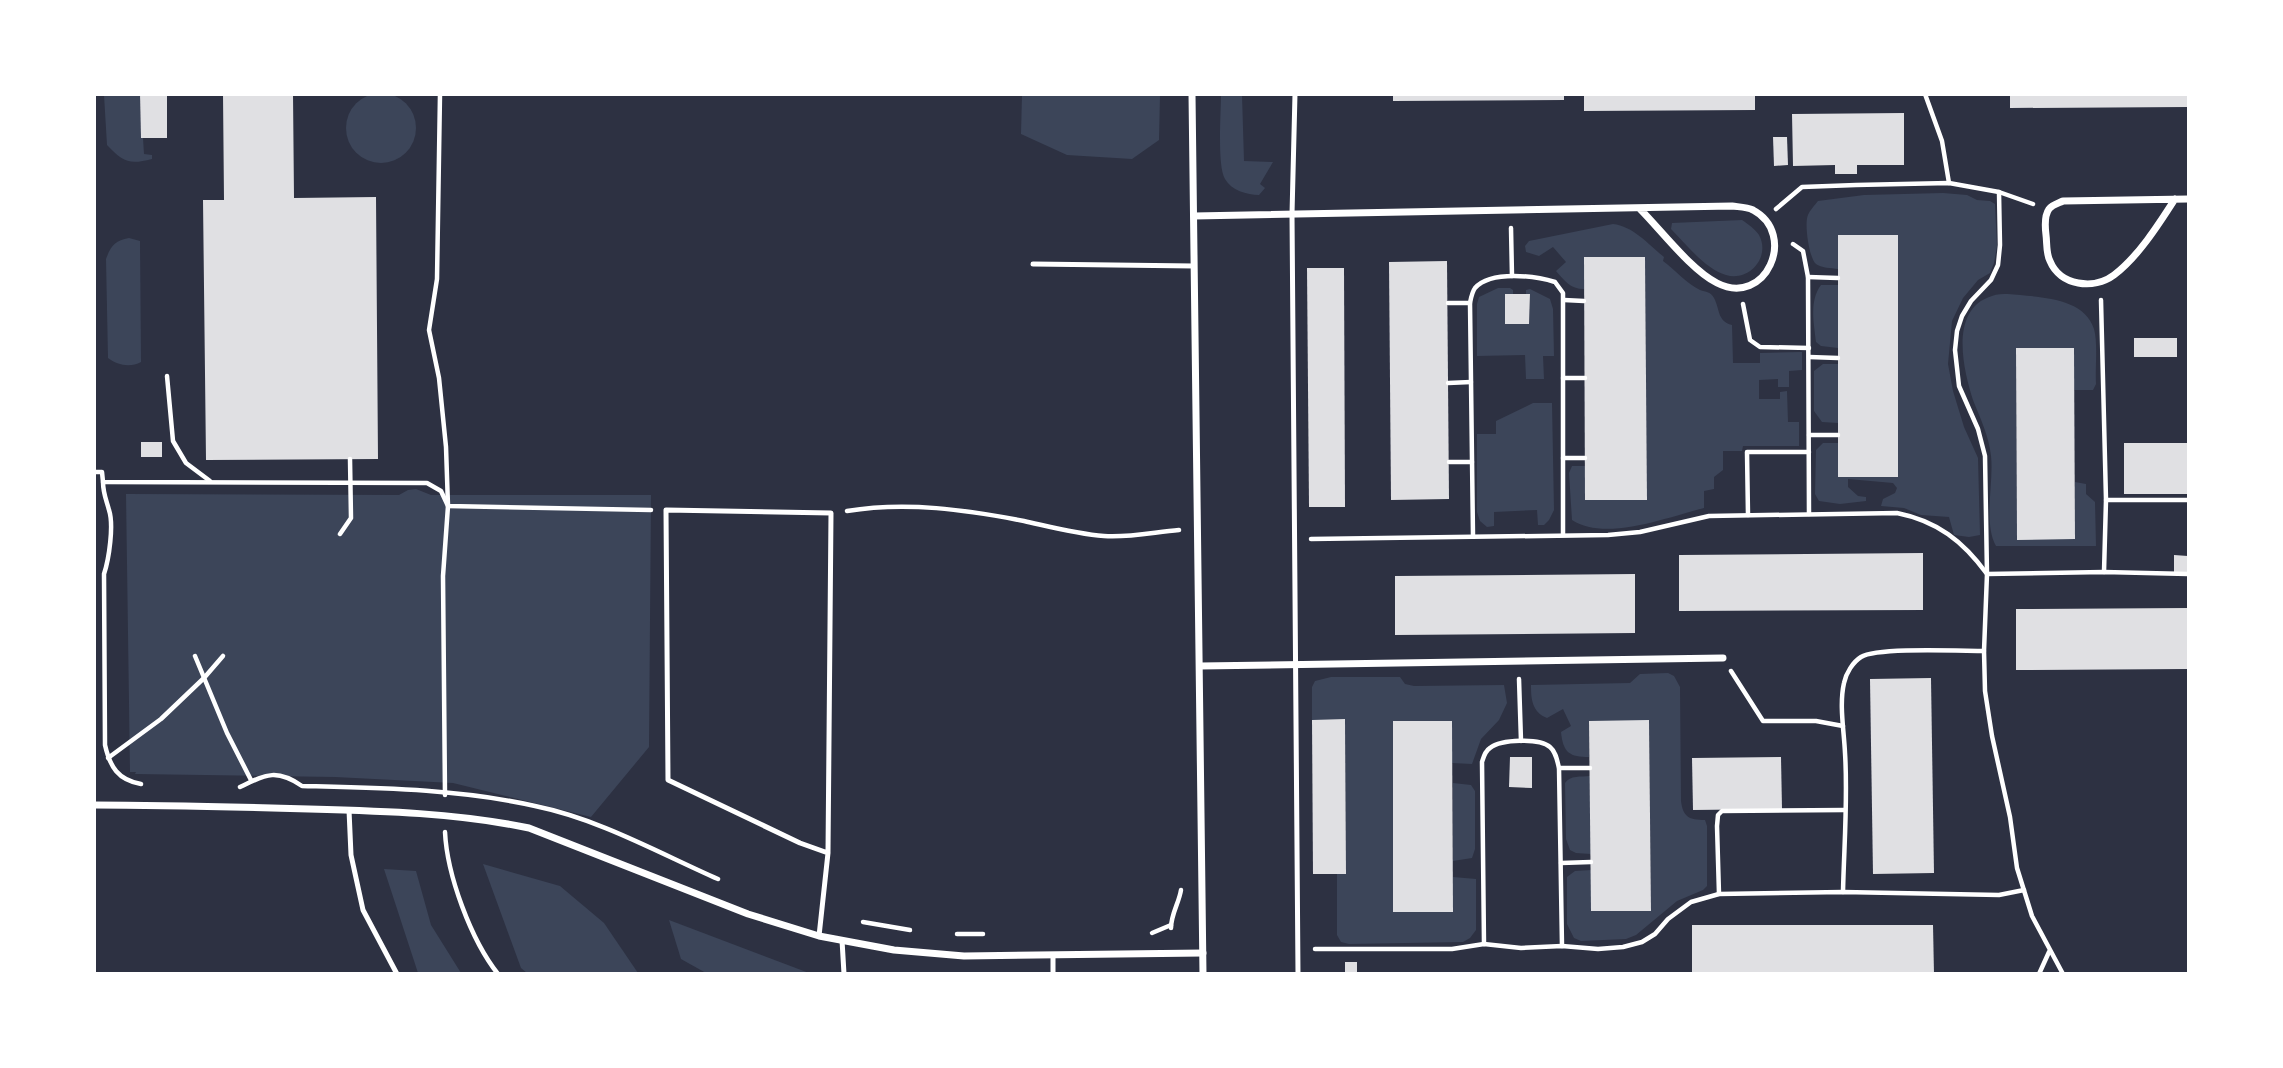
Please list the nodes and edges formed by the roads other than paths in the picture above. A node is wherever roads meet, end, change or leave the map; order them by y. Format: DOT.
graph roads {
  1 [pos="1192,94"];
  2 [pos="1295,94"];
  3 [pos="2175,199"];
  4 [pos="2189,199"];
  5 [pos="1640,209"];
  6 [pos="1292,214"];
  7 [pos="1194,216"];
  8 [pos="1033,264"];
  9 [pos="1194,266"];
  10 [pos="1723,658"];
  11 [pos="1296,665"];
  12 [pos="1200,666"];
  13 [pos="94,805"];
  14 [pos="349,810"];
  15 [pos="828,853"];
  16 [pos="819,936"];
  17 [pos="842,940"];
  18 [pos="1203,953"];
  19 [pos="1053,956"];
  20 [pos="397,974"];
  21 [pos="844,974"];
  22 [pos="1053,974"];
  23 [pos="1203,974"];
  24 [pos="1298,974"];
  1 -- 7 [label="street"];
  2 -- 6 [label="lane"];
  3 -- 3 [label="street"];
  3 -- 4 [label="street"];
  5 -- 5 [label="street"];
  5 -- 6 [label="street"];
  6 -- 7 [label="street"];
  6 -- 11 [label="lane"];
  7 -- 9 [label="street"];
  8 -- 9 [label="lane"];
  9 -- 12 [label="street"];
  10 -- 11 [label="street"];
  11 -- 12 [label="street"];
  11 -- 24 [label="lane"];
  12 -- 18 [label="street"];
  13 -- 14 [label="street"];
  14 -- 16 [label="street"];
  14 -- 20 [label="lane"];
  15 -- 15 [label="lane"];
  15 -- 16 [label="lane"];
  16 -- 17 [label="street"];
  17 -- 19 [label="street"];
  17 -- 21 [label="lane"];
  18 -- 19 [label="street"];
  18 -- 23 [label="street"];
  19 -- 22 [label="lane"];
}
